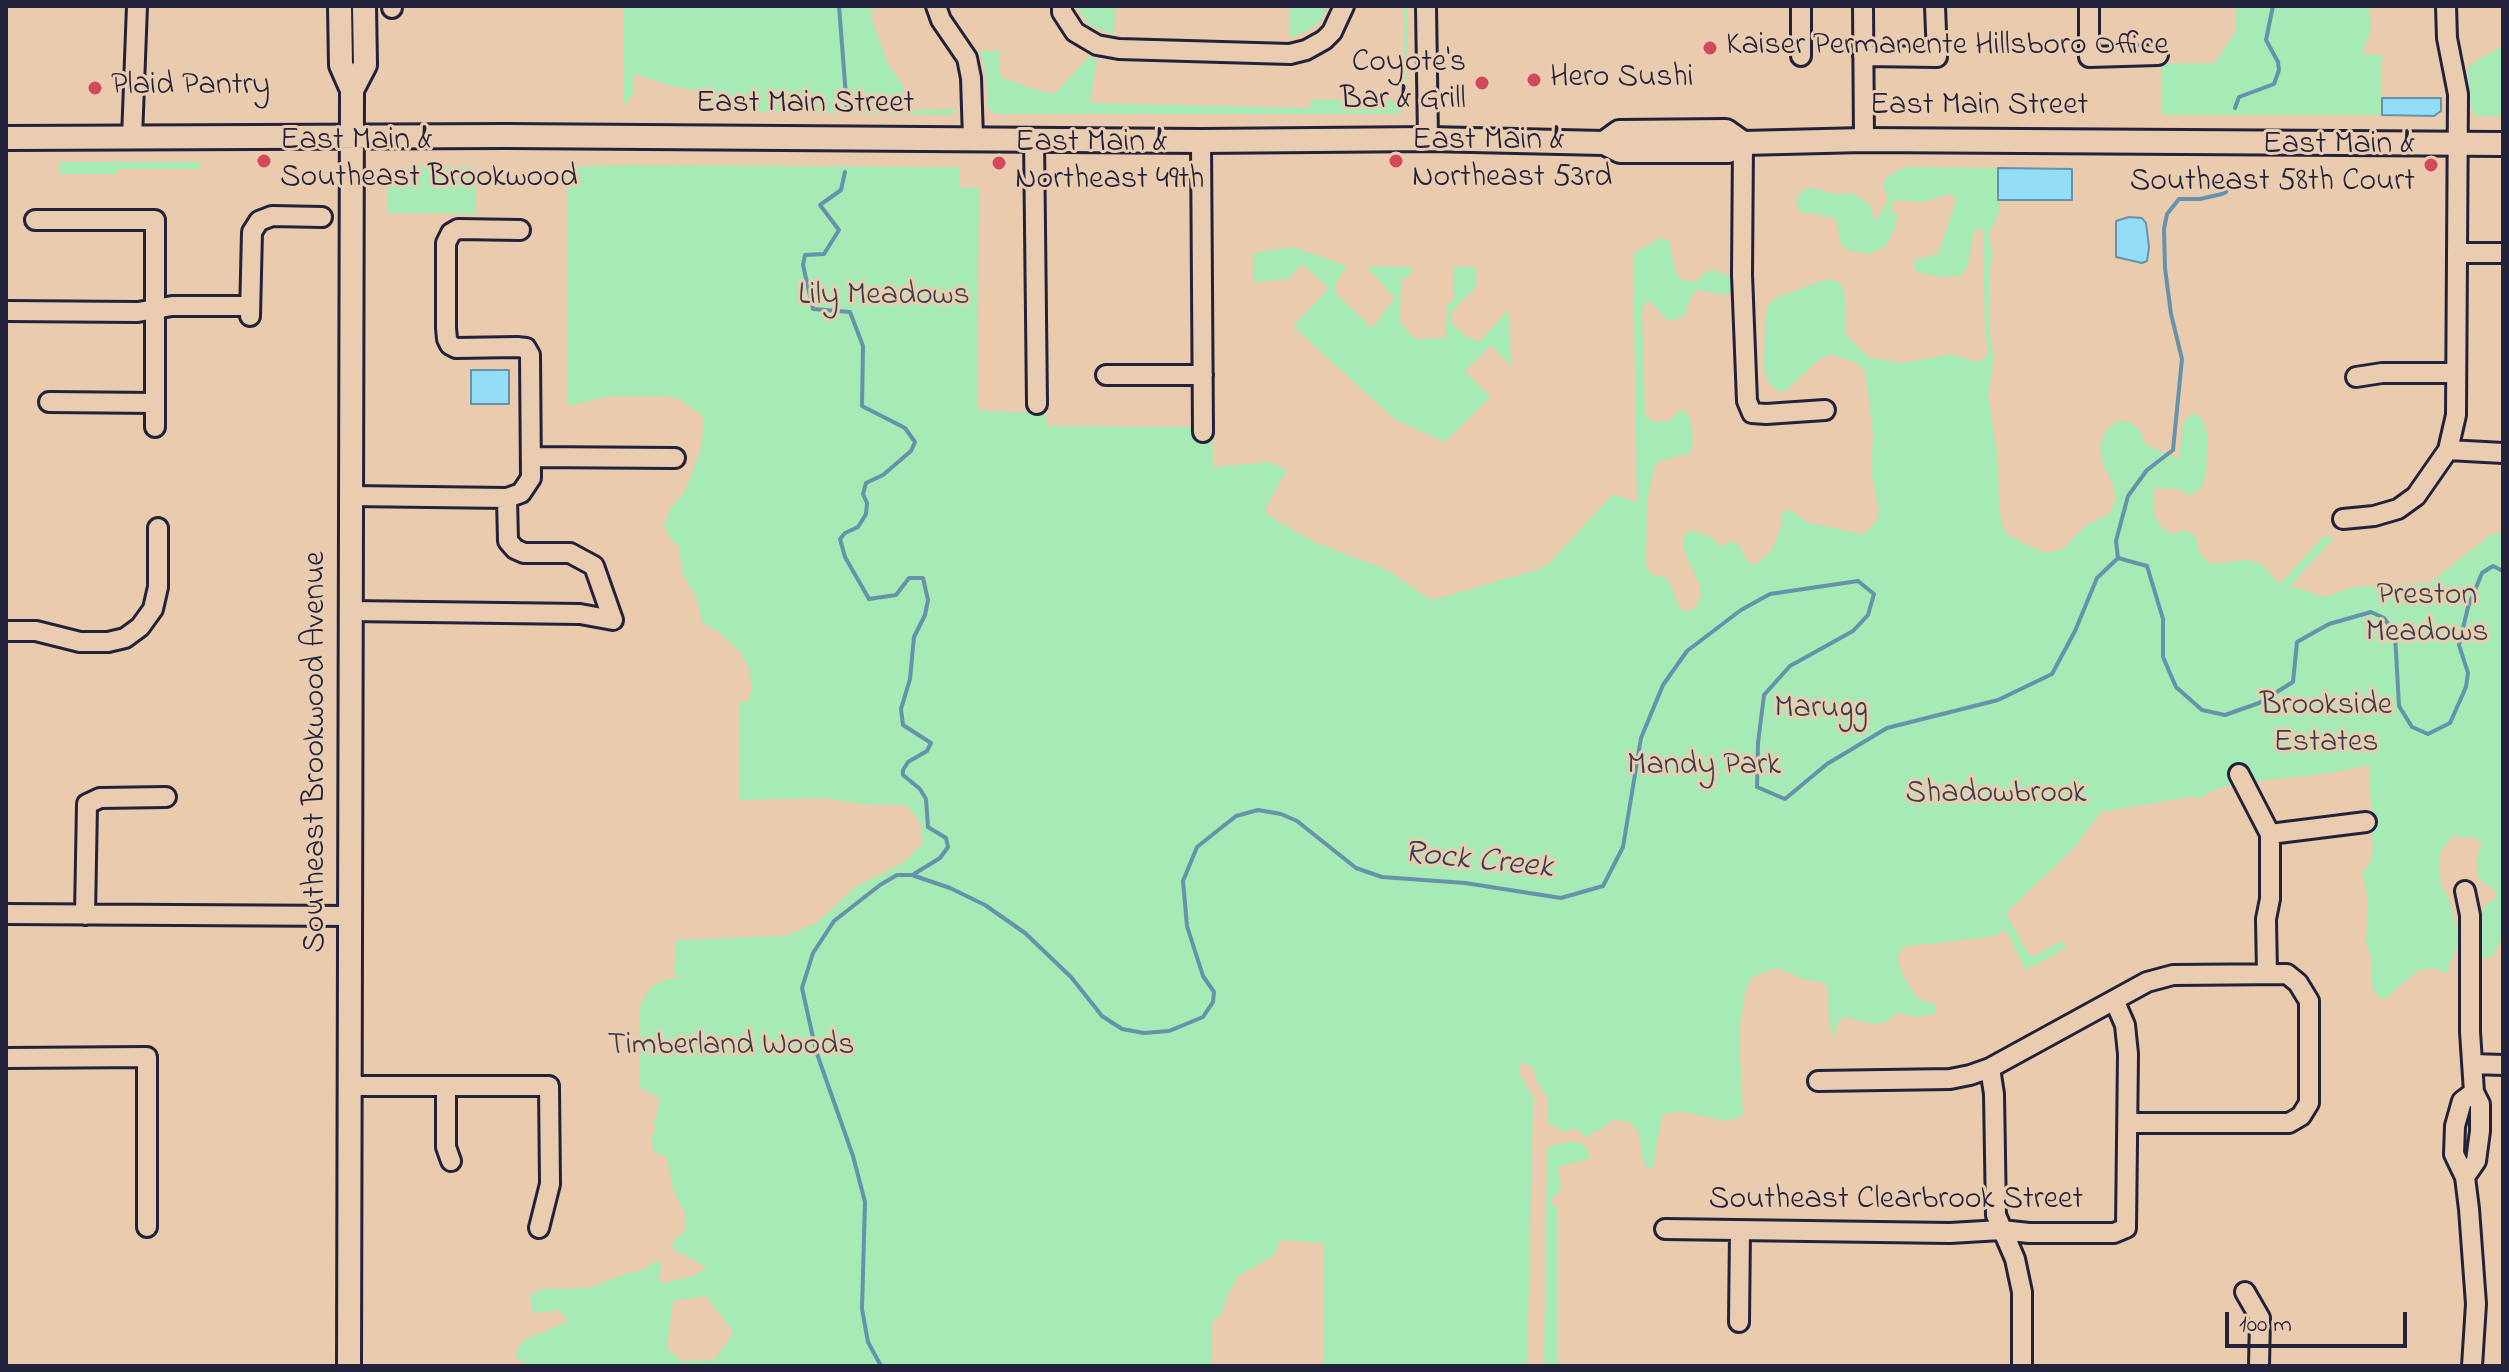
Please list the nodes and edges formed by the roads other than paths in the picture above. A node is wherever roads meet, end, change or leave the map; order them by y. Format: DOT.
graph roads {
  1 [pos="137,6"];
  2 [pos="340,6"];
  3 [pos="364,6"];
  4 [pos="936,6"];
  5 [pos="1062,6"];
  6 [pos="1344,6"];
  7 [pos="1426,6"];
  8 [pos="1801,6"];
  9 [pos="1863,6"];
  10 [pos="1935,6"];
  11 [pos="2089,6"];
  12 [pos="2446,6"];
  13 [pos="2158,55"];
  14 [pos="1801,56"];
  15 [pos="1863,56"];
  16 [pos="352,90"];
  17 [pos="352,137"];
  18 [pos="6,138"];
  19 [pos="132,138"];
  20 [pos="973,138"];
  21 [pos="1034,138"];
  22 [pos="1428,139"];
  23 [pos="1864,140"];
  24 [pos="1201,141"];
  25 [pos="1743,143"];
  26 [pos="2457,144"];
  27 [pos="2503,144"];
  28 [pos="322,217"];
  29 [pos="35,220"];
  30 [pos="520,230"];
  31 [pos="2457,253"];
  32 [pos="2503,253"];
  33 [pos="155,308"];
  34 [pos="6,311"];
  35 [pos="2456,373"];
  36 [pos="1106,375"];
  37 [pos="1203,375"];
  38 [pos="2356,377"];
  39 [pos="49,402"];
  40 [pos="155,403"];
  41 [pos="1037,404"];
  42 [pos="1825,410"];
  43 [pos="155,427"];
  44 [pos="1203,432"];
  45 [pos="2448,450"];
  46 [pos="2503,453"];
  47 [pos="532,457"];
  48 [pos="675,458"];
  49 [pos="351,496"];
  50 [pos="514,496"];
  51 [pos="2343,519"];
  52 [pos="158,528"];
  53 [pos="350,611"];
  54 [pos="6,631"];
  55 [pos="2239,774"];
  56 [pos="166,797"];
  57 [pos="2366,822"];
  58 [pos="2270,834"];
  59 [pos="2465,891"];
  60 [pos="6,914"];
  61 [pos="85,915"];
  62 [pos="350,916"];
  63 [pos="2267,974"];
  64 [pos="2115,1002"];
  65 [pos="6,1058"];
  66 [pos="2474,1064"];
  67 [pos="2503,1065"];
  68 [pos="1990,1068"];
  69 [pos="1818,1081"];
  70 [pos="350,1086"];
  71 [pos="446,1086"];
  72 [pos="2474,1092"];
  73 [pos="2129,1123"];
  74 [pos="451,1161"];
  75 [pos="2465,1177"];
  76 [pos="147,1227"];
  77 [pos="539,1228"];
  78 [pos="1665,1229"];
  79 [pos="2001,1230"];
  80 [pos="1740,1231"];
  81 [pos="2245,1292"];
  82 [pos="1739,1322"];
  83 [pos="349,1366"];
  84 [pos="2022,1366"];
  85 [pos="2259,1366"];
  86 [pos="2472,1366"];
  1 -- 19 [label="street"];
  2 -- 16 [label="main road"];
  3 -- 16 [label="main road"];
  4 -- 20 [label="street"];
  5 -- 6 [label="street"];
  7 -- 22 [label="street"];
  8 -- 14 [label="street"];
  9 -- 15 [label="street"];
  10 -- 15 [label="street"];
  11 -- 13 [label="street"];
  12 -- 26 [label="street"];
  15 -- 23 [label="street"];
  16 -- 17 [label="main road, Southeast Brookwood Avenue"];
  17 -- 19 [label="main road, East Main Street"];
  17 -- 20 [label="main road, East Main Street"];
  17 -- 49 [label="main road, Southeast Brookwood Avenue"];
  18 -- 19 [label="main road, East Main Street"];
  20 -- 21 [label="main road, East Main Street"];
  21 -- 24 [label="main road, East Main Street"];
  21 -- 41 [label="street"];
  22 -- 24 [label="main road, East Main Street"];
  22 -- 25 [label="main road, East Main Street"];
  23 -- 25 [label="main road, East Main Street"];
  23 -- 26 [label="main road, East Main Street"];
  24 -- 37 [label="street"];
  25 -- 42 [label="street"];
  26 -- 27 [label="main road, East Main Street"];
  26 -- 31 [label="street"];
  28 -- 33 [label="street"];
  29 -- 33 [label="street"];
  30 -- 47 [label="street"];
  31 -- 32 [label="street"];
  31 -- 35 [label="street"];
  33 -- 34 [label="street"];
  33 -- 40 [label="street"];
  35 -- 38 [label="street"];
  35 -- 45 [label="street"];
  36 -- 37 [label="street"];
  37 -- 44 [label="street"];
  39 -- 40 [label="street"];
  40 -- 43 [label="street"];
  45 -- 46 [label="street"];
  45 -- 51 [label="street"];
  47 -- 48 [label="street"];
  47 -- 50 [label="street"];
  49 -- 50 [label="street"];
  49 -- 53 [label="main road, Southeast Brookwood Avenue"];
  50 -- 53 [label="street"];
  52 -- 54 [label="street"];
  53 -- 62 [label="main road, Southeast Brookwood Avenue"];
  55 -- 58 [label="street"];
  56 -- 61 [label="street"];
  57 -- 58 [label="street"];
  58 -- 63 [label="street"];
  59 -- 66 [label="street"];
  60 -- 61 [label="street"];
  61 -- 62 [label="street"];
  62 -- 70 [label="main road, Southeast Brookwood Avenue"];
  63 -- 64 [label="street"];
  63 -- 73 [label="street"];
  64 -- 68 [label="street"];
  64 -- 73 [label="street"];
  65 -- 76 [label="street"];
  66 -- 67 [label="street"];
  66 -- 72 [label="street"];
  68 -- 69 [label="street"];
  68 -- 79 [label="street"];
  70 -- 71 [label="street"];
  70 -- 83 [label="main road, Southeast Brookwood Avenue"];
  71 -- 74 [label="street"];
  71 -- 77 [label="street"];
  72 -- 75 [label="street"];
  72 -- 75 [label="street"];
  73 -- 79 [label="street, Southeast Clearbrook Street"];
  75 -- 86 [label="street"];
  78 -- 80 [label="street, Southeast Clearbrook Street"];
  79 -- 80 [label="street, Southeast Clearbrook Street"];
  79 -- 84 [label="street"];
  80 -- 82 [label="street"];
  81 -- 85 [label="street"];
}
